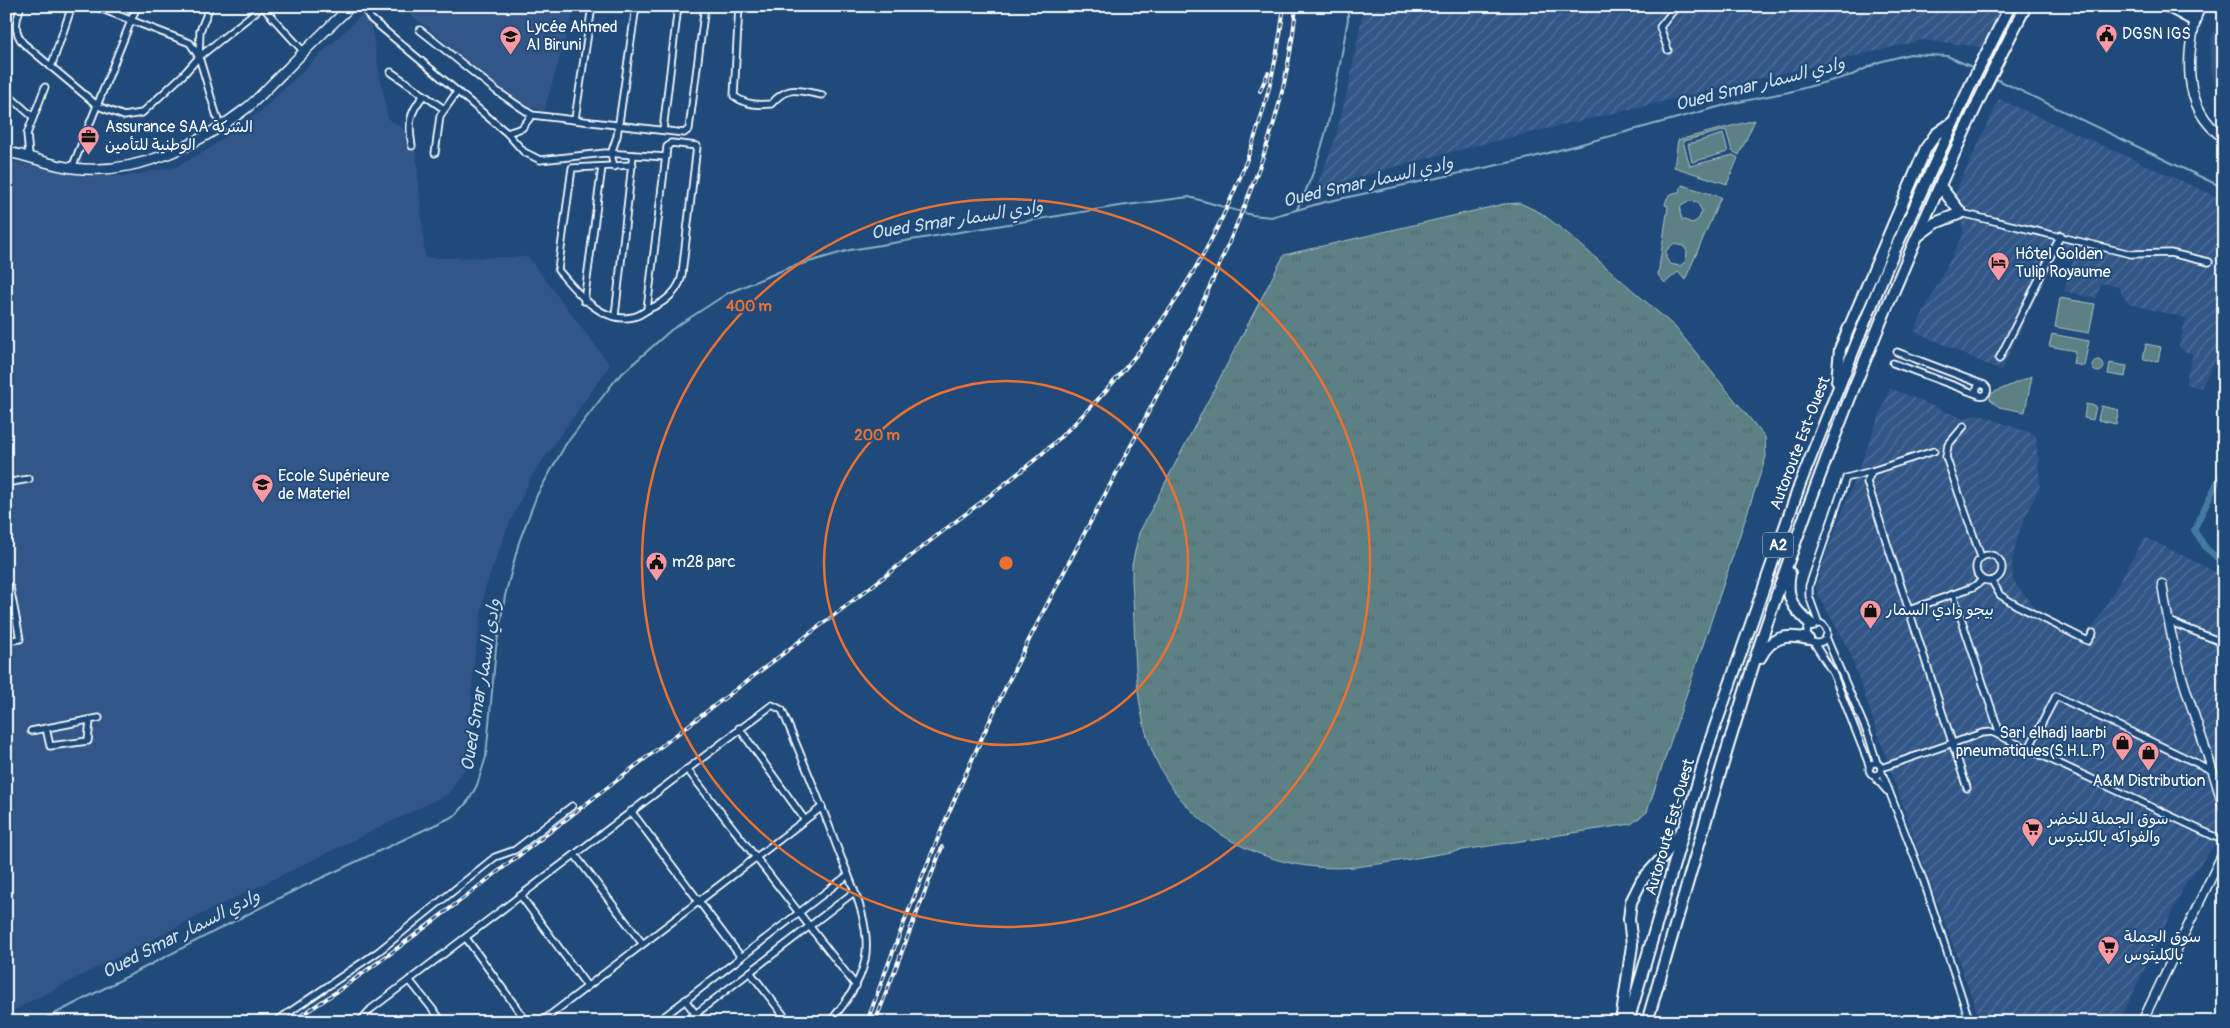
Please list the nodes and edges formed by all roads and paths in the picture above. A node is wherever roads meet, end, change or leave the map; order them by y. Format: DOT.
graph roads {
  1 [pos="21,6"];
  2 [pos="72,6"];
  3 [pos="94,6"];
  4 [pos="137,6"];
  5 [pos="210,6"];
  6 [pos="262,6"];
  7 [pos="351,6"];
  8 [pos="364,6"];
  9 [pos="592,6"];
  10 [pos="636,6"];
  11 [pos="678,6"];
  12 [pos="705,6"];
  13 [pos="739,6"];
  14 [pos="1676,6"];
  15 [pos="2010,6"];
  16 [pos="2026,6"];
  17 [pos="2033,6"];
  18 [pos="2167,6"];
  19 [pos="2184,6"];
  20 [pos="2197,14"];
  21 [pos="131,21"];
  22 [pos="2018,22"];
  23 [pos="420,30"];
  24 [pos="1668,50"];
  25 [pos="304,52"];
  26 [pos="199,57"];
  27 [pos="51,67"];
  28 [pos="391,72"];
  29 [pos="45,87"];
  30 [pos="457,92"];
  31 [pos="6,93"];
  32 [pos="424,95"];
  33 [pos="822,95"];
  34 [pos="98,106"];
  35 [pos="444,109"];
  36 [pos="532,115"];
  37 [pos="32,117"];
  38 [pos="576,119"];
  39 [pos="618,124"];
  40 [pos="220,127"];
  41 [pos="663,130"];
  42 [pos="507,133"];
  43 [pos="2224,138"];
  44 [pos="412,146"];
  45 [pos="6,152"];
  46 [pos="435,153"];
  47 [pos="612,154"];
  48 [pos="29,156"];
  49 [pos="634,156"];
  50 [pos="666,157"];
  51 [pos="633,165"];
  52 [pos="602,167"];
  53 [pos="614,167"];
  54 [pos="72,168"];
  55 [pos="1940,186"];
  56 [pos="1961,213"];
  57 [pos="1918,235"];
  58 [pos="2061,235"];
  59 [pos="2209,262"];
  60 [pos="584,301"];
  61 [pos="647,309"];
  62 [pos="615,316"];
  63 [pos="1897,352"];
  64 [pos="1999,359"];
  65 [pos="1893,363"];
  66 [pos="1964,426"];
  67 [pos="1934,452"];
  68 [pos="1872,471"];
  69 [pos="29,479"];
  70 [pos="6,483"];
  71 [pos="1795,541"];
  72 [pos="1981,557"];
  73 [pos="1983,580"];
  74 [pos="1992,581"];
  75 [pos="2162,584"];
  76 [pos="10,587"];
  77 [pos="1953,594"];
  78 [pos="1909,610"];
  79 [pos="2168,621"];
  80 [pos="1815,624"];
  81 [pos="2093,633"];
  82 [pos="1826,637"];
  83 [pos="6,641"];
  84 [pos="1811,641"];
  85 [pos="2224,643"];
  86 [pos="1744,695"];
  87 [pos="99,718"];
  88 [pos="90,720"];
  89 [pos="46,728"];
  90 [pos="739,728"];
  91 [pos="31,731"];
  92 [pos="2000,734"];
  93 [pos="1952,743"];
  94 [pos="2029,748"];
  95 [pos="1870,767"];
  96 [pos="1880,767"];
  97 [pos="686,769"];
  98 [pos="2213,771"];
  99 [pos="1873,775"];
  100 [pos="1967,788"];
  101 [pos="1889,795"];
  102 [pos="572,806"];
  103 [pos="822,807"];
  104 [pos="2224,810"];
  105 [pos="631,811"];
  106 [pos="805,820"];
  107 [pos="1687,823"];
  108 [pos="2224,841"];
  109 [pos="2224,851"];
  110 [pos="575,855"];
  111 [pos="754,858"];
  112 [pos="848,875"];
  113 [pos="854,892"];
  114 [pos="521,896"];
  115 [pos="699,900"];
  116 [pos="798,914"];
  117 [pos="808,927"];
  118 [pos="466,938"];
  119 [pos="642,943"];
  120 [pos="741,957"];
  121 [pos="750,972"];
  122 [pos="410,981"];
  123 [pos="587,986"];
  124 [pos="856,986"];
  125 [pos="686,1000"];
  126 [pos="696,1013"];
  127 [pos="275,1022"];
  128 [pos="359,1022"];
  129 [pos="443,1022"];
  130 [pos="527,1022"];
  131 [pos="541,1022"];
  132 [pos="657,1022"];
  133 [pos="685,1022"];
  134 [pos="702,1022"];
  135 [pos="789,1022"];
  136 [pos="830,1022"];
  137 [pos="1621,1022"];
  138 [pos="1628,1022"];
  139 [pos="1647,1022"];
  140 [pos="1970,1022"];
  141 [pos="2142,1022"];
  1 -- 27 [label="street"];
  2 -- 27 [label="street"];
  3 -- 21 [label="street"];
  4 -- 21 [label="street"];
  5 -- 26 [label="street"];
  6 -- 25 [label="street"];
  6 -- 26 [label="street"];
  7 -- 25 [label="main road"];
  8 -- 30 [label="street"];
  9 -- 38 [label="street"];
  10 -- 39 [label="street"];
  11 -- 41 [label="street"];
  12 -- 41 [label="street"];
  13 -- 33 [label="street"];
  14 -- 24 [label="street"];
  15 -- 107 [label="highway, Autoroute Est-Ouest / A2"];
  16 -- 22 [label="highway, Autoroute Est-Ouest / A2"];
  17 -- 22 [label="highway"];
  18 -- 20 [label="highway"];
  19 -- 20 [label="highway"];
  20 -- 43 [label="main road"];
  21 -- 26 [label="street"];
  21 -- 34 [label="street"];
  22 -- 55 [label="highway, Autoroute Est-Ouest / A2"];
  23 -- 36 [label="street"];
  25 -- 40 [label="main road"];
  26 -- 34 [label="street"];
  26 -- 40 [label="street"];
  27 -- 34 [label="street"];
  28 -- 32 [label="street"];
  29 -- 37 [label="street"];
  30 -- 35 [label="street"];
  30 -- 42 [label="street"];
  31 -- 37 [label="street"];
  32 -- 35 [label="street"];
  32 -- 44 [label="street"];
  34 -- 54 [label="street"];
  35 -- 46 [label="street"];
  36 -- 38 [label="street"];
  36 -- 42 [label="street"];
  37 -- 48 [label="street"];
  38 -- 39 [label="street"];
  39 -- 41 [label="street"];
  39 -- 47 [label="street"];
  40 -- 54 [label="main road"];
  42 -- 47 [label="street"];
  45 -- 48 [label="main road"];
  47 -- 49 [label="street"];
  47 -- 53 [label="street"];
  48 -- 54 [label="main road"];
  49 -- 50 [label="street"];
  49 -- 51 [label="street"];
  50 -- 61 [label="street"];
  50 -- 61 [label="street"];
  51 -- 53 [label="street"];
  51 -- 62 [label="street"];
  52 -- 53 [label="street"];
  52 -- 60 [label="street"];
  52 -- 60 [label="street"];
  55 -- 56 [label="highway"];
  55 -- 57 [label="highway, Autoroute Est-Ouest / A2"];
  56 -- 57 [label="highway"];
  56 -- 58 [label="street"];
  57 -- 71 [label="highway, Autoroute Est-Ouest / A2"];
  58 -- 59 [label="street"];
  58 -- 64 [label="street"];
  60 -- 62 [label="street"];
  61 -- 62 [label="street"];
  63 -- 65 [label="street"];
  66 -- 72 [label="street"];
  67 -- 68 [label="street"];
  68 -- 78 [label="street"];
  68 -- 80 [label="street"];
  69 -- 70 [label="street"];
  71 -- 80 [label="highway"];
  71 -- 86 [label="highway, Autoroute Est-Ouest / A2"];
  72 -- 73 [label="street"];
  72 -- 74 [label="street"];
  73 -- 74 [label="street"];
  73 -- 77 [label="street"];
  74 -- 81 [label="street"];
  75 -- 79 [label="street"];
  76 -- 83 [label="street"];
  77 -- 78 [label="street"];
  77 -- 92 [label="street"];
  78 -- 93 [label="street"];
  79 -- 85 [label="street"];
  79 -- 98 [label="street"];
  80 -- 82 [label="street"];
  80 -- 84 [label="street"];
  82 -- 84 [label="street"];
  82 -- 96 [label="street"];
  84 -- 86 [label="highway"];
  84 -- 95 [label="street"];
  86 -- 139 [label="highway, Autoroute Est-Ouest / A2"];
  87 -- 88 [label="street"];
  88 -- 89 [label="street"];
  88 -- 89 [label="street"];
  89 -- 91 [label="street"];
  90 -- 97 [label="street"];
  90 -- 103 [label="street"];
  90 -- 106 [label="street"];
  92 -- 93 [label="street"];
  92 -- 94 [label="street"];
  93 -- 96 [label="street"];
  93 -- 100 [label="street"];
  94 -- 98 [label="street"];
  94 -- 108 [label="street"];
  95 -- 96 [label="street"];
  95 -- 99 [label="street"];
  96 -- 99 [label="street"];
  96 -- 101 [label="street"];
  97 -- 105 [label="street"];
  97 -- 111 [label="street"];
  98 -- 104 [label="street"];
  99 -- 101 [label="street"];
  101 -- 140 [label="street"];
  102 -- 127 [label="street"];
  103 -- 106 [label="street"];
  103 -- 112 [label="street"];
  105 -- 110 [label="street"];
  105 -- 115 [label="street"];
  106 -- 111 [label="street"];
  107 -- 137 [label="highway"];
  107 -- 138 [label="highway, Autoroute Est-Ouest / A2"];
  109 -- 141 [label="street"];
  110 -- 114 [label="street"];
  110 -- 119 [label="street"];
  111 -- 115 [label="street"];
  111 -- 116 [label="street"];
  112 -- 113 [label="street"];
  112 -- 116 [label="street"];
  113 -- 117 [label="street"];
  113 -- 124 [label="street"];
  114 -- 118 [label="street"];
  114 -- 123 [label="street"];
  115 -- 119 [label="street"];
  115 -- 120 [label="street"];
  116 -- 117 [label="street"];
  116 -- 120 [label="street"];
  117 -- 121 [label="street"];
  117 -- 124 [label="street"];
  118 -- 122 [label="street"];
  118 -- 130 [label="street"];
  119 -- 123 [label="street"];
  120 -- 125 [label="street"];
  121 -- 126 [label="street"];
  121 -- 135 [label="street"];
  122 -- 128 [label="street"];
  122 -- 129 [label="street"];
  123 -- 131 [label="street"];
  124 -- 136 [label="street"];
  125 -- 126 [label="street"];
  125 -- 132 [label="street"];
  126 -- 133 [label="street"];
  126 -- 134 [label="street"];
}
